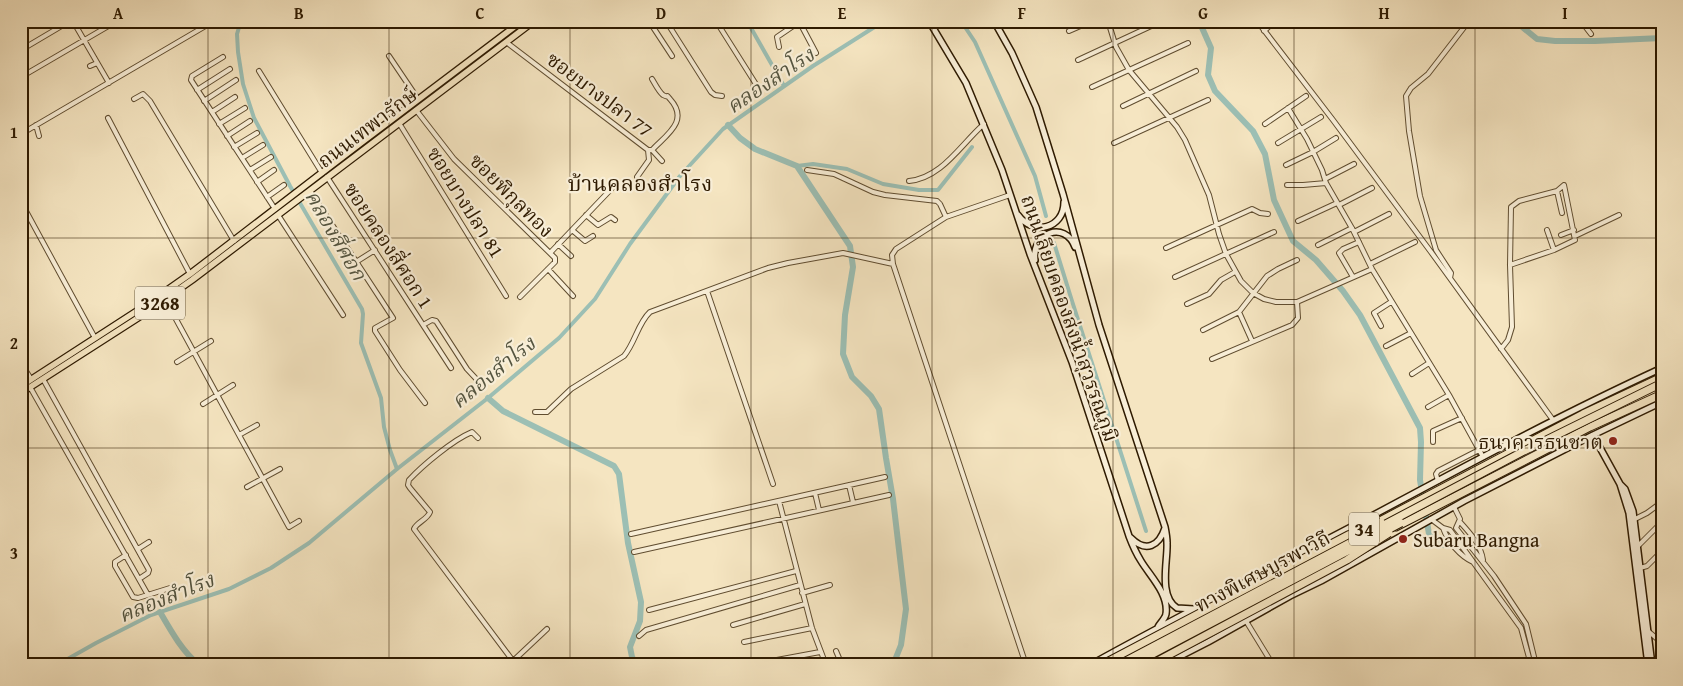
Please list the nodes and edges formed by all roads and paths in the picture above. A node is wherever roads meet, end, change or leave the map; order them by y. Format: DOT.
graph roads {
  1 [pos="71,21"];
  2 [pos="117,21"];
  3 [pos="214,21"];
  4 [pos="522,21"];
  5 [pos="534,21"];
  6 [pos="649,21"];
  7 [pos="666,21"];
  8 [pos="716,21"];
  9 [pos="799,21"];
  10 [pos="1002,21"];
  11 [pos="1092,21"];
  12 [pos="1108,21"];
  13 [pos="1162,21"];
  14 [pos="1256,21"];
  15 [pos="1275,21"];
  16 [pos="1469,21"];
  17 [pos="1581,21"];
  18 [pos="930,22"];
  19 [pos="995,23"];
  20 [pos="1069,31"];
  21 [pos="1264,32"];
  22 [pos="1592,34"];
  23 [pos="84,40"];
  24 [pos="506,42"];
  25 [pos="1188,43"];
  26 [pos="1115,44"];
  27 [pos="779,48"];
  28 [pos="21,50"];
  29 [pos="816,53"];
  30 [pos="477,55"];
  31 [pos="389,56"];
  32 [pos="672,56"];
  33 [pos="223,57"];
  34 [pos="482,60"];
  35 [pos="1078,60"];
  36 [pos="97,63"];
  37 [pos="90,66"];
  38 [pos="230,68"];
  39 [pos="1129,70"];
  40 [pos="259,71"];
  41 [pos="1196,71"];
  42 [pos="21,77"];
  43 [pos="652,79"];
  44 [pos="236,80"];
  45 [pos="109,83"];
  46 [pos="1092,87"];
  47 [pos="759,89"];
  48 [pos="197,90"];
  49 [pos="1148,94"];
  50 [pos="722,96"];
  51 [pos="1306,96"];
  52 [pos="235,97"];
  53 [pos="134,99"];
  54 [pos="418,99"];
  55 [pos="1208,100"];
  56 [pos="204,101"];
  57 [pos="1123,106"];
  58 [pos="245,108"];
  59 [pos="1288,108"];
  60 [pos="416,110"];
  61 [pos="212,112"];
  62 [pos="1168,117"];
  63 [pos="1321,117"];
  64 [pos="108,118"];
  65 [pos="250,121"];
  66 [pos="399,123"];
  67 [pos="219,124"];
  68 [pos="984,124"];
  69 [pos="1265,124"];
  70 [pos="36,125"];
  71 [pos="1301,129"];
  72 [pos="257,133"];
  73 [pos="21,134"];
  74 [pos="39,136"];
  75 [pos="227,136"];
  76 [pos="1336,138"];
  77 [pos="1114,143"];
  78 [pos="1278,143"];
  79 [pos="264,145"];
  80 [pos="234,147"];
  81 [pos="650,150"];
  82 [pos="1314,152"];
  83 [pos="270,157"];
  84 [pos="242,158"];
  85 [pos="662,161"];
  86 [pos="1354,164"];
  87 [pos="1286,165"];
  88 [pos="250,170"];
  89 [pos="274,170"];
  90 [pos="807,170"];
  91 [pos="324,175"];
  92 [pos="909,181"];
  93 [pos="1325,181"];
  94 [pos="257,182"];
  95 [pos="641,183"];
  96 [pos="616,184"];
  97 [pos="1287,184"];
  98 [pos="284,186"];
  99 [pos="1372,188"];
  100 [pos="305,191"];
  101 [pos="1557,191"];
  102 [pos="1064,194"];
  103 [pos="1010,195"];
  104 [pos="267,197"];
  105 [pos="21,202"];
  106 [pos="1338,204"];
  107 [pos="1014,210"];
  108 [pos="277,212"];
  109 [pos="1268,214"];
  110 [pos="1389,214"];
  111 [pos="1562,214"];
  112 [pos="586,215"];
  113 [pos="1618,215"];
  114 [pos="946,217"];
  115 [pos="615,220"];
  116 [pos="1298,221"];
  117 [pos="1217,225"];
  118 [pos="572,230"];
  119 [pos="1353,230"];
  120 [pos="1547,230"];
  121 [pos="1574,230"];
  122 [pos="1274,232"];
  123 [pos="1561,235"];
  124 [pos="593,236"];
  125 [pos="1575,236"];
  126 [pos="234,240"];
  127 [pos="1359,242"];
  128 [pos="1415,242"];
  129 [pos="558,244"];
  130 [pos="1318,244"];
  131 [pos="1166,248"];
  132 [pos="375,250"];
  133 [pos="1554,250"];
  134 [pos="550,253"];
  135 [pos="1226,254"];
  136 [pos="571,256"];
  137 [pos="1297,260"];
  138 [pos="356,262"];
  139 [pos="893,264"];
  140 [pos="1370,264"];
  141 [pos="1510,265"];
  142 [pos="1036,268"];
  143 [pos="548,269"];
  144 [pos="1372,269"];
  145 [pos="1084,270"];
  146 [pos="1235,272"];
  147 [pos="190,274"];
  148 [pos="1175,276"];
  149 [pos="1353,277"];
  150 [pos="1450,278"];
  151 [pos="707,292"];
  152 [pos="1253,293"];
  153 [pos="506,296"];
  154 [pos="520,296"];
  155 [pos="573,296"];
  156 [pos="165,299"];
  157 [pos="1297,302"];
  158 [pos="1391,302"];
  159 [pos="1187,304"];
  160 [pos="1239,312"];
  161 [pos="343,316"];
  162 [pos="423,325"];
  163 [pos="1381,326"];
  164 [pos="1203,330"];
  165 [pos="1411,333"];
  166 [pos="95,338"];
  167 [pos="211,341"];
  168 [pos="1252,341"];
  169 [pos="1386,346"];
  170 [pos="1501,349"];
  171 [pos="194,352"];
  172 [pos="1212,359"];
  173 [pos="177,362"];
  174 [pos="21,363"];
  175 [pos="1430,363"];
  176 [pos="451,368"];
  177 [pos="1662,368"];
  178 [pos="1412,374"];
  179 [pos="1662,377"];
  180 [pos="42,379"];
  181 [pos="31,380"];
  182 [pos="1662,383"];
  183 [pos="481,384"];
  184 [pos="233,385"];
  185 [pos="21,386"];
  186 [pos="30,387"];
  187 [pos="1662,390"];
  188 [pos="21,393"];
  189 [pos="1662,394"];
  190 [pos="217,395"];
  191 [pos="1449,395"];
  192 [pos="1662,402"];
  193 [pos="425,403"];
  194 [pos="203,404"];
  195 [pos="1428,407"];
  196 [pos="535,412"];
  197 [pos="1462,418"];
  198 [pos="1553,420"];
  199 [pos="257,426"];
  200 [pos="1593,434"];
  201 [pos="239,435"];
  202 [pos="478,438"];
  203 [pos="1433,442"];
  204 [pos="1479,450"];
  205 [pos="1483,457"];
  206 [pos="280,469"];
  207 [pos="885,477"];
  208 [pos="263,478"];
  209 [pos="1438,481"];
  210 [pos="773,484"];
  211 [pos="1620,484"];
  212 [pos="849,486"];
  213 [pos="247,487"];
  214 [pos="815,493"];
  215 [pos="889,495"];
  216 [pos="779,501"];
  217 [pos="853,502"];
  218 [pos="1662,502"];
  219 [pos="1454,507"];
  220 [pos="819,510"];
  221 [pos="784,518"];
  222 [pos="1431,519"];
  223 [pos="1635,519"];
  224 [pos="1399,520"];
  225 [pos="299,521"];
  226 [pos="1460,522"];
  227 [pos="1662,522"];
  228 [pos="1165,527"];
  229 [pos="1443,528"];
  230 [pos="1456,528"];
  231 [pos="1450,530"];
  232 [pos="631,534"];
  233 [pos="1129,536"];
  234 [pos="150,542"];
  235 [pos="1637,547"];
  236 [pos="138,549"];
  237 [pos="1662,551"];
  238 [pos="634,552"];
  239 [pos="126,555"];
  240 [pos="1342,556"];
  241 [pos="1358,559"];
  242 [pos="1483,561"];
  243 [pos="1476,563"];
  244 [pos="1640,568"];
  245 [pos="796,571"];
  246 [pos="139,579"];
  247 [pos="800,585"];
  248 [pos="830,585"];
  249 [pos="170,588"];
  250 [pos="802,593"];
  251 [pos="148,595"];
  252 [pos="805,604"];
  253 [pos="1514,605"];
  254 [pos="1194,609"];
  255 [pos="1508,609"];
  256 [pos="649,610"];
  257 [pos="1246,621"];
  258 [pos="734,625"];
  259 [pos="812,628"];
  260 [pos="547,629"];
  261 [pos="1160,630"];
  262 [pos="1648,630"];
  263 [pos="639,636"];
  264 [pos="744,642"];
  265 [pos="1662,643"];
  266 [pos="1170,648"];
  267 [pos="836,651"];
  268 [pos="820,652"];
  269 [pos="766,662"];
  270 [pos="515,663"];
  271 [pos="826,665"];
  272 [pos="842,665"];
  273 [pos="1026,665"];
  274 [pos="1090,665"];
  275 [pos="1101,665"];
  276 [pos="1105,665"];
  277 [pos="1118,665"];
  278 [pos="1132,665"];
  279 [pos="1139,665"];
  280 [pos="1150,665"];
  281 [pos="1163,665"];
  282 [pos="1273,665"];
  283 [pos="1530,665"];
  284 [pos="1536,665"];
  285 [pos="1648,665"];
  286 [pos="1652,665"];
  1 -- 23 [label="street"];
  1 -- 28 [label="street"];
  2 -- 23 [label="street"];
  3 -- 45 [label="street"];
  4 -- 30 [label="main road, ถนนเทพารักษ์ / 3268"];
  5 -- 24 [label="main road, ถนนเทพารักษ์ / 3268"];
  6 -- 32 [label="street"];
  7 -- 50 [label="street"];
  8 -- 47 [label="street"];
  9 -- 27 [label="street"];
  9 -- 29 [label="street"];
  10 -- 19 [label="street"];
  11 -- 20 [label="street"];
  12 -- 26 [label="street"];
  13 -- 26 [label="street"];
  14 -- 21 [label="street"];
  15 -- 21 [label="street"];
  16 -- 150 [label="street"];
  17 -- 22 [label="street"];
  18 -- 68 [label="main road, ถนนเลียบคลองส่งน้ำสุวรรณภูมิ"];
  19 -- 102 [label="main road, ถนนเลียบคลองส่งน้ำสุวรรณภูมิ"];
  21 -- 150 [label="street"];
  23 -- 36 [label="street"];
  23 -- 42 [label="street"];
  24 -- 34 [label="main road, ถนนเทพารักษ์ / 3268"];
  24 -- 81 [label="street, ซอยบางปลา 77"];
  25 -- 39 [label="street"];
  26 -- 35 [label="street"];
  26 -- 39 [label="street"];
  30 -- 34 [label="main road"];
  30 -- 54 [label="main road, ถนนเทพารักษ์ / 3268"];
  31 -- 54 [label="street"];
  33 -- 48 [label="street"];
  34 -- 60 [label="main road, ถนนเทพารักษ์ / 3268"];
  36 -- 37 [label="street"];
  36 -- 45 [label="street"];
  38 -- 48 [label="street"];
  39 -- 46 [label="street"];
  39 -- 49 [label="street"];
  40 -- 91 [label="street, ซอยคลองสี่ศอก 1"];
  41 -- 49 [label="street"];
  43 -- 81 [label="street, ซอยบางปลา 77"];
  44 -- 56 [label="street"];
  45 -- 70 [label="street"];
  48 -- 56 [label="street"];
  49 -- 57 [label="street"];
  49 -- 62 [label="street"];
  51 -- 59 [label="street"];
  52 -- 61 [label="street"];
  53 -- 126 [label="street"];
  54 -- 91 [label="main road, ถนนเทพารักษ์ / 3268"];
  55 -- 62 [label="street"];
  56 -- 61 [label="street"];
  58 -- 67 [label="street"];
  59 -- 69 [label="street"];
  59 -- 71 [label="street"];
  60 -- 66 [label="main road, ถนนเทพารักษ์ / 3268"];
  60 -- 134 [label="street, ซอยพิกุลทอง"];
  61 -- 67 [label="street"];
  62 -- 77 [label="street"];
  62 -- 117 [label="street"];
  63 -- 71 [label="street"];
  64 -- 147 [label="street"];
  65 -- 75 [label="street"];
  66 -- 91 [label="main road, ถนนเทพารักษ์ / 3268"];
  66 -- 153 [label="street, ซอยบางปลา 81"];
  67 -- 75 [label="street"];
  68 -- 92 [label="street"];
  68 -- 103 [label="main road, ถนนเลียบคลองส่งน้ำสุวรรณภูมิ"];
  70 -- 73 [label="street"];
  70 -- 74 [label="street"];
  71 -- 78 [label="street"];
  71 -- 82 [label="street"];
  72 -- 80 [label="street"];
  75 -- 80 [label="street"];
  76 -- 82 [label="street"];
  79 -- 84 [label="street"];
  80 -- 84 [label="street"];
  81 -- 85 [label="street"];
  81 -- 95 [label="street"];
  82 -- 87 [label="street"];
  82 -- 93 [label="street"];
  83 -- 88 [label="street"];
  84 -- 88 [label="street"];
  86 -- 93 [label="street"];
  88 -- 94 [label="street"];
  89 -- 94 [label="street"];
  90 -- 114 [label="street"];
  91 -- 100 [label="main road, ถนนเทพารักษ์ / 3268"];
  91 -- 132 [label="street, ซอยคลองสี่ศอก 1"];
  93 -- 97 [label="street"];
  93 -- 106 [label="street"];
  94 -- 104 [label="street"];
  96 -- 112 [label="street"];
  98 -- 104 [label="street"];
  99 -- 106 [label="street"];
  100 -- 108 [label="main road, ถนนเทพารักษ์ / 3268"];
  100 -- 138 [label="street"];
  101 -- 111 [label="street"];
  101 -- 121 [label="street"];
  101 -- 141 [label="street"];
  102 -- 107 [label="main road"];
  102 -- 145 [label="main road, ถนนเลียบคลองส่งน้ำสุวรรณภูมิ"];
  103 -- 107 [label="main road, ถนนเลียบคลองส่งน้ำสุวรรณภูมิ"];
  103 -- 114 [label="street"];
  104 -- 108 [label="street"];
  105 -- 166 [label="street"];
  106 -- 116 [label="street"];
  106 -- 119 [label="street"];
  107 -- 142 [label="main road, ถนนเลียบคลองส่งน้ำสุวรรณภูมิ"];
  108 -- 126 [label="main road, ถนนเทพารักษ์ / 3268"];
  108 -- 156 [label="main road, ถนนเทพารักษ์ / 3268"];
  108 -- 161 [label="street"];
  109 -- 117 [label="street"];
  110 -- 119 [label="street"];
  112 -- 115 [label="street"];
  112 -- 118 [label="street"];
  113 -- 125 [label="street"];
  114 -- 139 [label="street"];
  117 -- 131 [label="street"];
  117 -- 135 [label="street"];
  118 -- 124 [label="street"];
  118 -- 129 [label="street"];
  119 -- 127 [label="street"];
  119 -- 130 [label="street"];
  120 -- 133 [label="street"];
  121 -- 123 [label="street"];
  121 -- 125 [label="street"];
  122 -- 135 [label="street"];
  125 -- 133 [label="street"];
  126 -- 147 [label="main road, ถนนเทพารักษ์ / 3268"];
  127 -- 140 [label="street"];
  127 -- 149 [label="street"];
  128 -- 140 [label="street"];
  129 -- 134 [label="street"];
  129 -- 136 [label="street"];
  132 -- 138 [label="street"];
  132 -- 162 [label="street, ซอยคลองสี่ศอก 1"];
  133 -- 141 [label="street"];
  134 -- 143 [label="street, ซอยพิกุลทอง"];
  135 -- 146 [label="street"];
  135 -- 148 [label="street"];
  137 -- 152 [label="street"];
  138 -- 193 [label="street"];
  139 -- 151 [label="street"];
  139 -- 273 [label="street"];
  140 -- 144 [label="street"];
  141 -- 170 [label="street"];
  142 -- 145 [label="main road"];
  142 -- 233 [label="main road, ถนนเลียบคลองส่งน้ำสุวรรณภูมิ"];
  143 -- 154 [label="street, ซอยพิกุลทอง"];
  143 -- 155 [label="street"];
  144 -- 149 [label="street"];
  144 -- 158 [label="street"];
  145 -- 228 [label="main road, ถนนเลียบคลองส่งน้ำสุวรรณภูมิ"];
  146 -- 152 [label="street"];
  146 -- 159 [label="street"];
  147 -- 166 [label="main road, ถนนเทพารักษ์ / 3268"];
  149 -- 157 [label="street"];
  150 -- 170 [label="street"];
  151 -- 196 [label="street"];
  151 -- 210 [label="street"];
  152 -- 157 [label="street"];
  152 -- 160 [label="street"];
  156 -- 171 [label="street"];
  156 -- 180 [label="main road, ถนนเทพารักษ์ / 3268"];
  157 -- 168 [label="street"];
  158 -- 163 [label="street"];
  158 -- 165 [label="street"];
  160 -- 164 [label="street"];
  160 -- 168 [label="street"];
  162 -- 176 [label="street"];
  162 -- 183 [label="street, ซอยคลองสี่ศอก 1"];
  165 -- 169 [label="street"];
  165 -- 175 [label="street"];
  166 -- 181 [label="main road, ถนนเทพารักษ์ / 3268"];
  167 -- 171 [label="street"];
  168 -- 172 [label="street"];
  170 -- 198 [label="street"];
  171 -- 173 [label="street"];
  171 -- 190 [label="street"];
  174 -- 181 [label="street"];
  175 -- 178 [label="street"];
  175 -- 191 [label="street"];
  177 -- 198 [label="main road, 34"];
  179 -- 261 [label="highway, 34"];
  180 -- 186 [label="main road, ถนนเทพารักษ์ / 3268"];
  180 -- 236 [label="street"];
  181 -- 185 [label="main road, ถนนเทพารักษ์ / 3268"];
  182 -- 224 [label="highway, ทางพิเศษบูรพาวิถี, bridge"];
  184 -- 190 [label="street"];
  186 -- 188 [label="main road, ถนนเทพารักษ์ / 3268"];
  186 -- 239 [label="street"];
  187 -- 224 [label="highway, ทางพิเศษบูรพาวิถี"];
  189 -- 240 [label="highway, 34"];
  190 -- 194 [label="street"];
  190 -- 201 [label="street"];
  191 -- 195 [label="street"];
  191 -- 197 [label="street"];
  192 -- 200 [label="main road, 34"];
  197 -- 203 [label="street"];
  197 -- 204 [label="street"];
  198 -- 205 [label="main road, 34"];
  199 -- 201 [label="street"];
  200 -- 211 [label="main road"];
  200 -- 219 [label="main road, 34"];
  201 -- 208 [label="street"];
  202 -- 270 [label="street"];
  204 -- 205 [label="street"];
  204 -- 209 [label="street"];
  205 -- 209 [label="main road, 34"];
  206 -- 208 [label="street"];
  207 -- 212 [label="street"];
  208 -- 213 [label="street"];
  208 -- 225 [label="street"];
  209 -- 254 [label="main road, 34"];
  211 -- 223 [label="main road"];
  211 -- 285 [label="main road"];
  212 -- 214 [label="street"];
  212 -- 217 [label="street"];
  214 -- 216 [label="street"];
  214 -- 220 [label="street"];
  215 -- 217 [label="street"];
  216 -- 221 [label="street"];
  216 -- 232 [label="street"];
  217 -- 220 [label="street"];
  218 -- 223 [label="street"];
  219 -- 222 [label="main road, 34"];
  219 -- 226 [label="street"];
  220 -- 221 [label="street"];
  221 -- 238 [label="street"];
  221 -- 245 [label="street"];
  222 -- 229 [label="street"];
  222 -- 241 [label="main road, 34"];
  223 -- 235 [label="main road"];
  224 -- 275 [label="highway, bridge"];
  224 -- 277 [label="highway, ทางพิเศษบูรพาวิถี, bridge"];
  224 -- 278 [label="highway, ทางพิเศษบูรพาวิถี, bridge"];
  224 -- 280 [label="highway, bridge"];
  226 -- 230 [label="street"];
  226 -- 242 [label="street"];
  227 -- 235 [label="street"];
  228 -- 233 [label="main road"];
  228 -- 254 [label="main road, ถนนเลียบคลองส่งน้ำสุวรรณภูมิ"];
  229 -- 231 [label="street"];
  229 -- 243 [label="street"];
  230 -- 231 [label="street"];
  230 -- 242 [label="street"];
  231 -- 243 [label="street"];
  233 -- 261 [label="main road, ถนนเลียบคลองส่งน้ำสุวรรณภูมิ"];
  234 -- 236 [label="street"];
  235 -- 244 [label="main road"];
  236 -- 246 [label="street"];
  237 -- 244 [label="street"];
  239 -- 246 [label="street"];
  239 -- 251 [label="street"];
  240 -- 241 [label="main road"];
  240 -- 266 [label="highway, 34"];
  241 -- 257 [label="main road, 34"];
  242 -- 253 [label="street"];
  243 -- 255 [label="street"];
  244 -- 262 [label="main road"];
  245 -- 247 [label="street"];
  245 -- 256 [label="street"];
  246 -- 251 [label="street"];
  247 -- 250 [label="street"];
  247 -- 263 [label="street"];
  248 -- 250 [label="street"];
  249 -- 251 [label="street"];
  250 -- 252 [label="street"];
  252 -- 258 [label="street"];
  252 -- 259 [label="street"];
  253 -- 255 [label="street"];
  253 -- 284 [label="street"];
  254 -- 261 [label="main road, 34"];
  255 -- 283 [label="street"];
  257 -- 281 [label="main road, 34"];
  257 -- 282 [label="street"];
  259 -- 264 [label="street"];
  259 -- 268 [label="street"];
  260 -- 270 [label="street"];
  261 -- 266 [label="highway"];
  261 -- 274 [label="main road, 34"];
  261 -- 276 [label="highway, 34"];
  262 -- 265 [label="street"];
  262 -- 286 [label="main road"];
  266 -- 279 [label="highway, 34"];
  267 -- 272 [label="street"];
  268 -- 269 [label="street"];
  268 -- 271 [label="street"];
}
